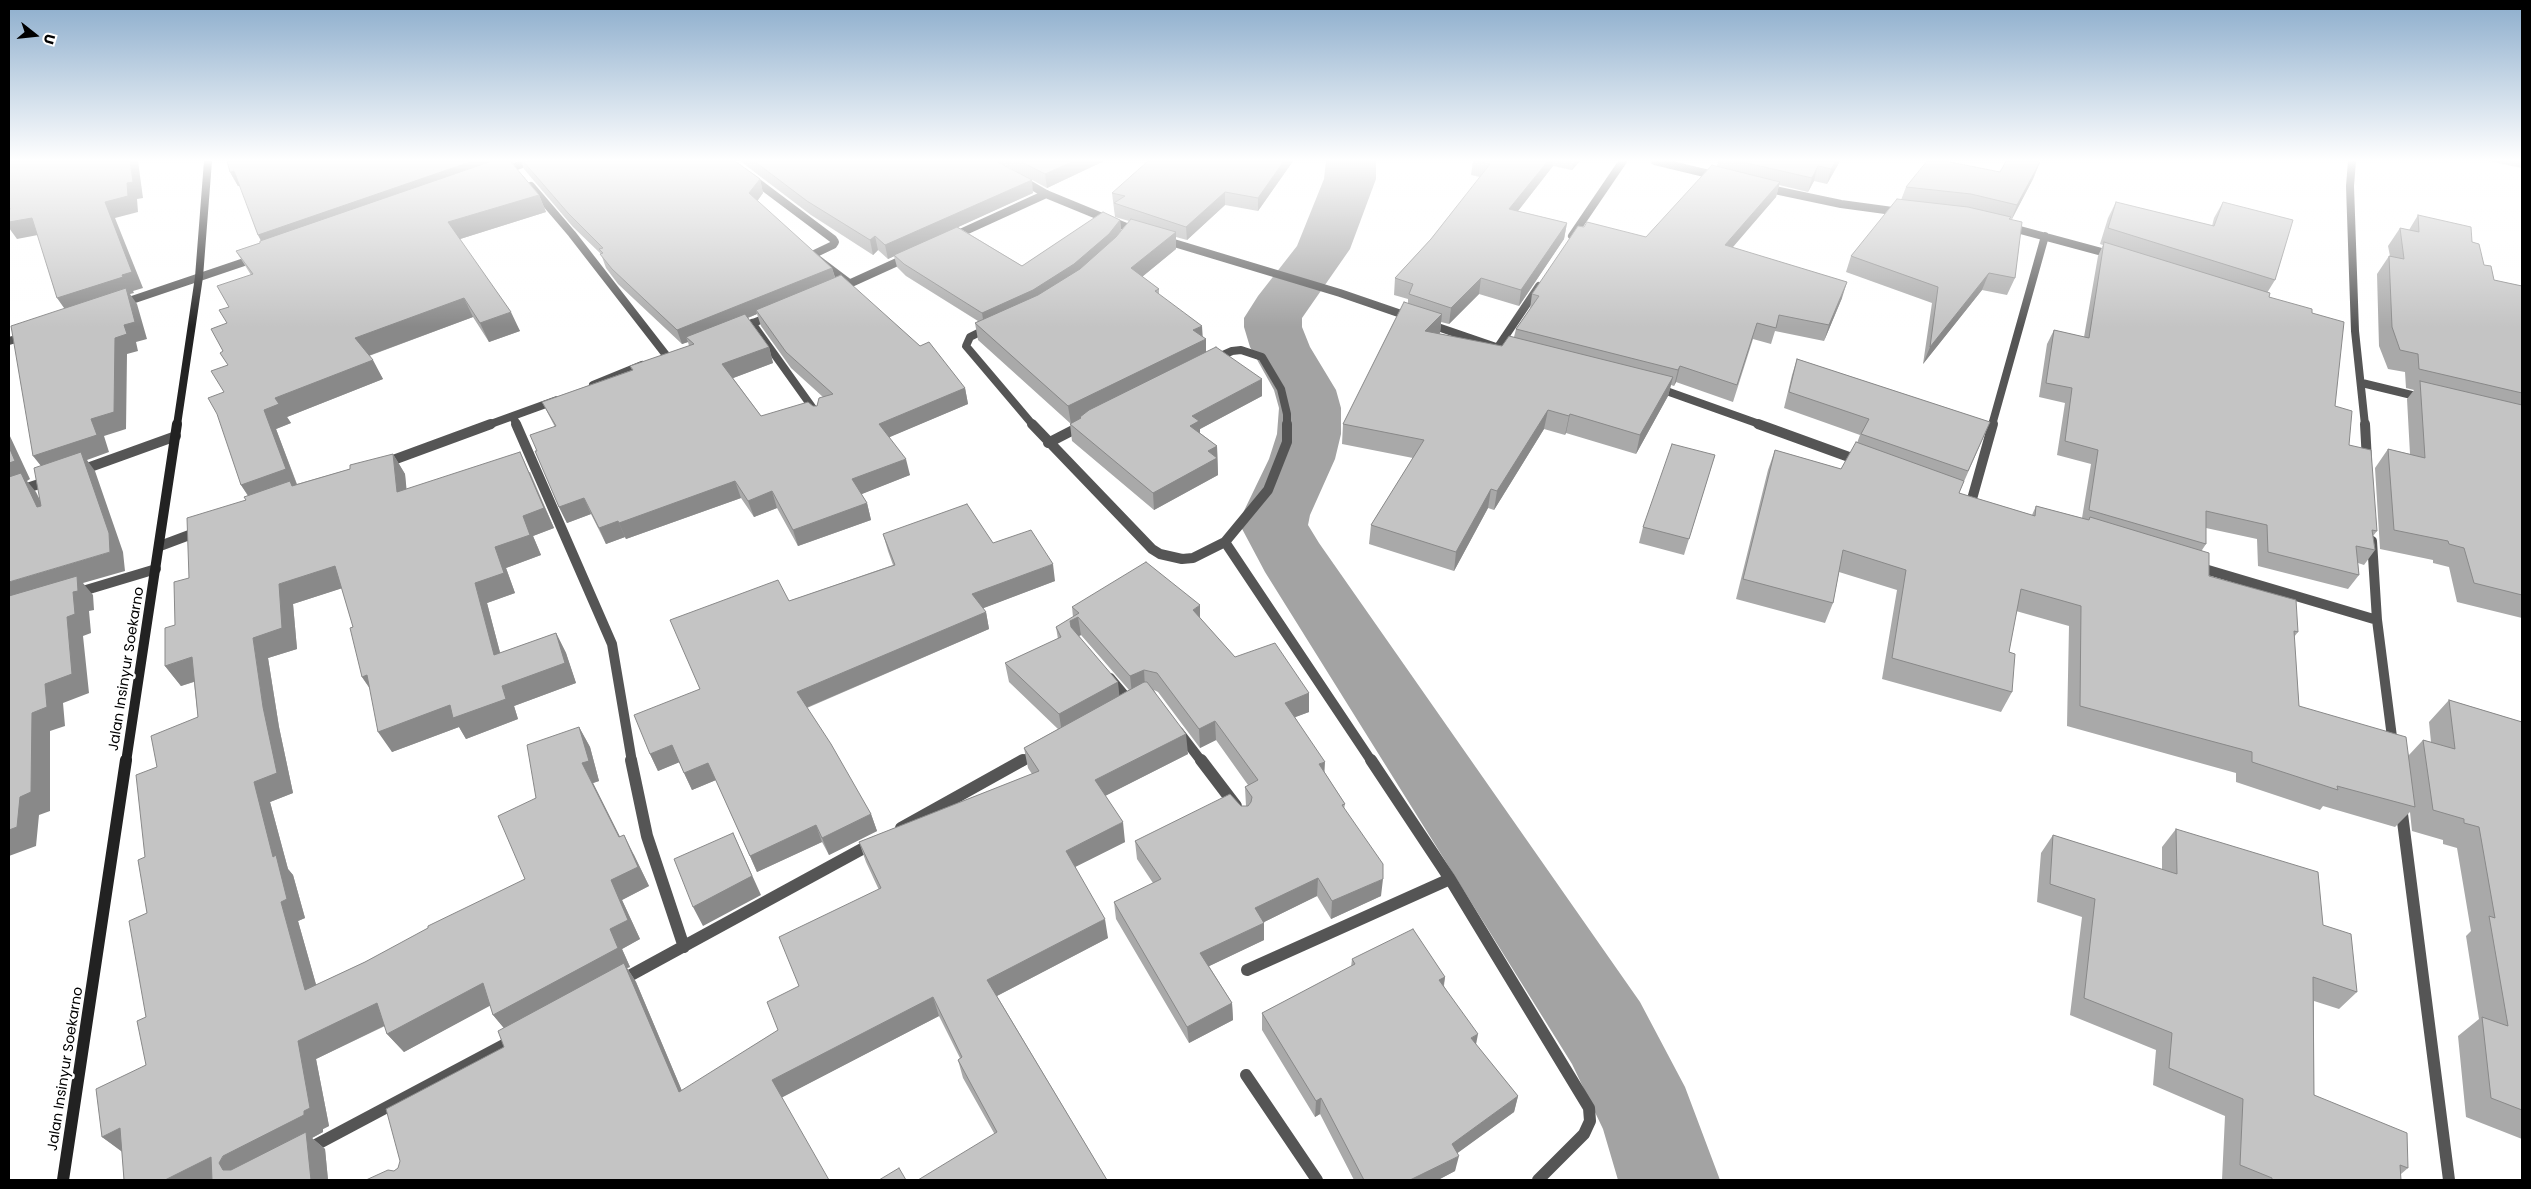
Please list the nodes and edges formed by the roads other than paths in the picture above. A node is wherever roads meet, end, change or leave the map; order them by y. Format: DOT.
graph roads {
  1 [pos="204,216"];
  2 [pos="557,216"];
  3 [pos="804,216"];
  4 [pos="997,216"];
  5 [pos="1100,216"];
  6 [pos="1585,216"];
  7 [pos="2350,216"];
  8 [pos="1999,225"];
  9 [pos="1130,229"];
  10 [pos="1148,235"];
  11 [pos="2045,236"];
  12 [pos="1157,238"];
  13 [pos="946,240"];
  14 [pos="1124,240"];
  15 [pos="1568,242"];
  16 [pos="263,256"];
  17 [pos="911,256"];
  18 [pos="2120,257"];
  19 [pos="199,277"];
  20 [pos="1541,282"];
  21 [pos="850,283"];
  22 [pos="828,292"];
  23 [pos="118,305"];
  24 [pos="779,313"];
  25 [pos="752,323"];
  26 [pos="1001,323"];
  27 [pos="735,330"];
  28 [pos="36,332"];
  29 [pos="9,341"];
  30 [pos="657,359"];
  31 [pos="648,362"];
  32 [pos="1205,364"];
  33 [pos="2362,383"];
  34 [pos="1652,386"];
  35 [pos="585,388"];
  36 [pos="567,395"];
  37 [pos="2437,401"];
  38 [pos="514,417"];
  39 [pos="819,417"];
  40 [pos="1092,421"];
  41 [pos="176,436"];
  42 [pos="1048,443"];
  43 [pos="1869,464"];
  44 [pos="377,466"];
  45 [pos="2368,472"];
  46 [pos="71,473"];
  47 [pos="53,479"];
  48 [pos="9,494"];
  49 [pos="1973,499"];
  50 [pos="214,526"];
  51 [pos="2371,531"];
  52 [pos="1225,542"];
  53 [pos="160,546"];
  54 [pos="2187,564"];
  55 [pos="156,569"];
  56 [pos="64,596"];
  57 [pos="2377,620"];
  58 [pos="1105,672"];
  59 [pos="1131,702"];
  60 [pos="1170,719"];
  61 [pos="1052,745"];
  62 [pos="2394,757"];
  63 [pos="2400,797"];
  64 [pos="1244,816"];
  65 [pos="1450,879"];
  66 [pos="684,947"];
  67 [pos="1247,970"];
  68 [pos="606,989"];
  69 [pos="528,1032"];
  70 [pos="1246,1075"];
  71 [pos="301,1153"];
  72 [pos="63,1180"];
  73 [pos="1317,1180"];
  74 [pos="1538,1180"];
  75 [pos="2449,1180"];
  1 -- 19 [label="main road, Jalan Insinyur Soekarno"];
  2 -- 30 [label="street"];
  3 -- 21 [label="street"];
  4 -- 13 [label="street"];
  5 -- 9 [label="street"];
  6 -- 15 [label="street"];
  7 -- 33 [label="street"];
  8 -- 11 [label="street"];
  9 -- 10 [label="street"];
  9 -- 14 [label="street"];
  11 -- 18 [label="street"];
  11 -- 49 [label="street"];
  12 -- 20 [label="street"];
  16 -- 19 [label="street"];
  17 -- 21 [label="street"];
  19 -- 23 [label="street"];
  19 -- 41 [label="main road, Jalan Insinyur Soekarno"];
  21 -- 22 [label="street"];
  24 -- 25 [label="street"];
  25 -- 27 [label="street"];
  25 -- 39 [label="street"];
  26 -- 42 [label="street"];
  28 -- 29 [label="street"];
  31 -- 35 [label="street"];
  32 -- 52 [label="street"];
  33 -- 37 [label="street"];
  33 -- 45 [label="street"];
  34 -- 43 [label="street"];
  36 -- 38 [label="street"];
  38 -- 44 [label="street"];
  38 -- 66 [label="street"];
  40 -- 42 [label="street"];
  41 -- 46 [label="street"];
  41 -- 53 [label="main road, Jalan Insinyur Soekarno"];
  42 -- 52 [label="street"];
  47 -- 48 [label="street"];
  50 -- 53 [label="street"];
  51 -- 57 [label="street"];
  52 -- 65 [label="street"];
  53 -- 55 [label="main road, Jalan Insinyur Soekarno"];
  54 -- 57 [label="street"];
  55 -- 56 [label="street"];
  55 -- 72 [label="main road, Jalan Insinyur Soekarno"];
  57 -- 62 [label="street"];
  58 -- 59 [label="street"];
  60 -- 64 [label="street"];
  61 -- 66 [label="street"];
  63 -- 75 [label="street"];
  65 -- 67 [label="street"];
  65 -- 74 [label="street"];
  66 -- 68 [label="street"];
  69 -- 71 [label="street"];
  70 -- 73 [label="street"];
}
